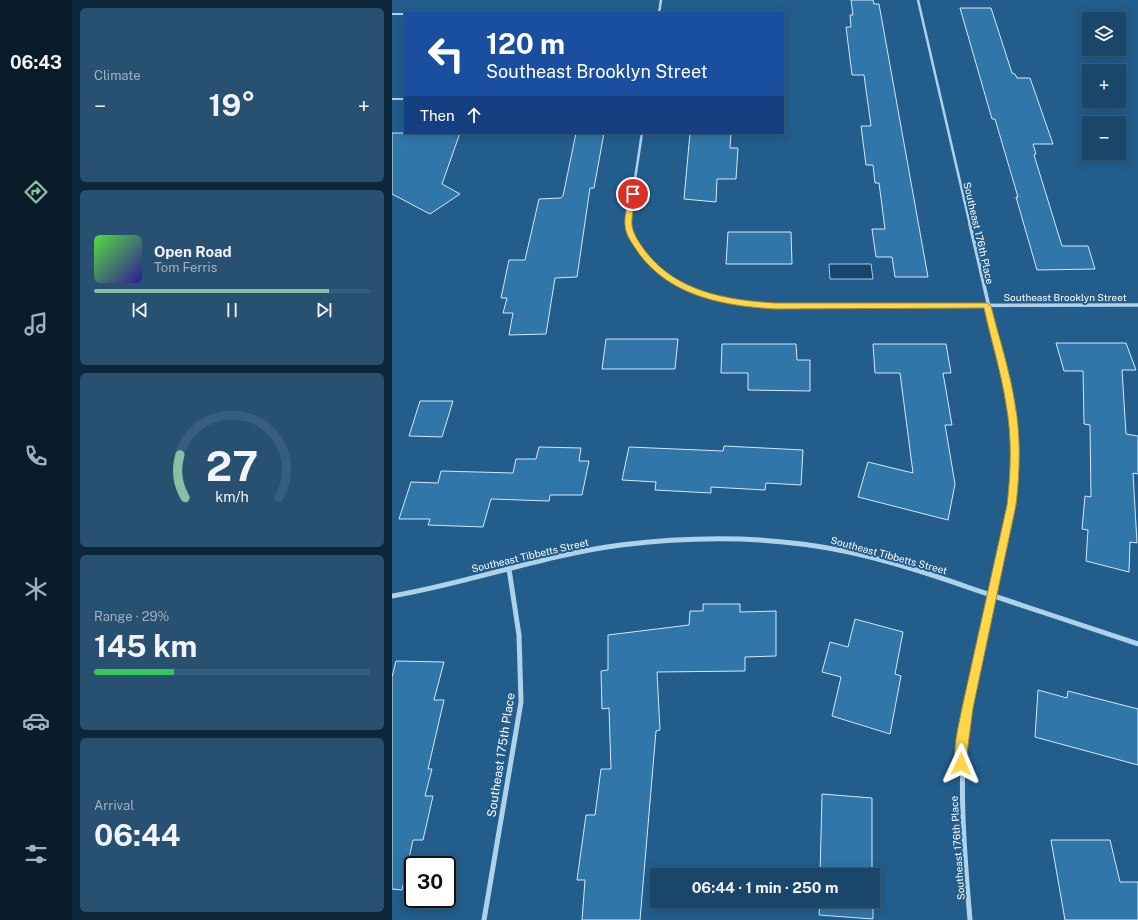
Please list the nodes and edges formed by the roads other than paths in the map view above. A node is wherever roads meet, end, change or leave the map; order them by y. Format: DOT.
graph roads {
  1 [pos="661,0"];
  2 [pos="918,0"];
  3 [pos="660,12"];
  4 [pos="392,14"];
  5 [pos="404,14"];
  6 [pos="392,99"];
  7 [pos="404,99"];
  8 [pos="642,134"];
  9 [pos="1138,305"];
  10 [pos="987,306"];
  11 [pos="509,569"];
  12 [pos="992,595"];
  13 [pos="392,596"];
  14 [pos="1138,644"];
  15 [pos="484,920"];
  16 [pos="970,920"];
  1 -- 3 [label="street"];
  2 -- 10 [label="street, Southeast 176th Place"];
  4 -- 5 [label="lane"];
  6 -- 7 [label="lane"];
  8 -- 10 [label="street, Southeast Brooklyn Street"];
  9 -- 10 [label="street, Southeast Brooklyn Street"];
  10 -- 12 [label="street, Southeast 176th Place"];
  11 -- 12 [label="street, Southeast Tibbetts Street"];
  11 -- 13 [label="street, Southeast Tibbetts Street"];
  11 -- 15 [label="street, Southeast 175th Place"];
  12 -- 14 [label="street, Southeast Tibbetts Street"];
  12 -- 16 [label="street, Southeast 176th Place"];
}
